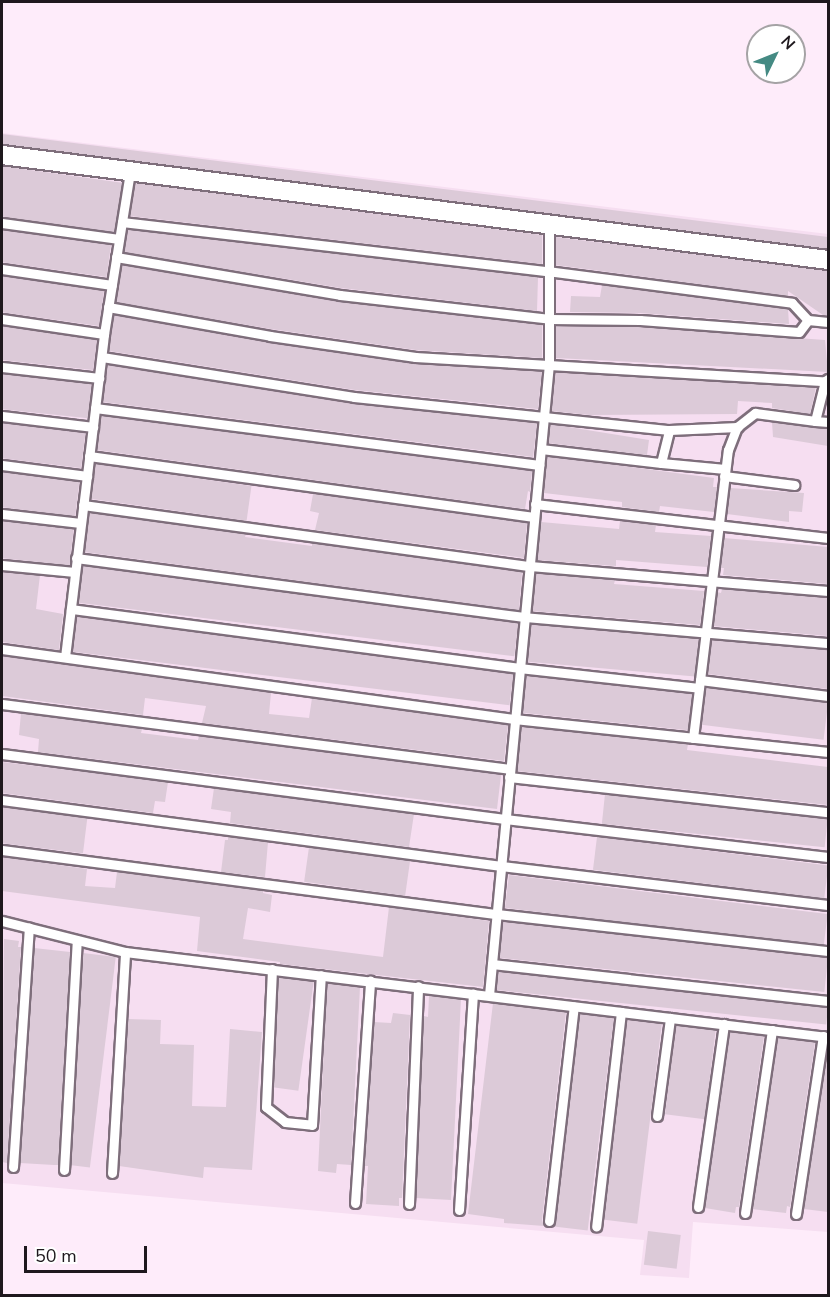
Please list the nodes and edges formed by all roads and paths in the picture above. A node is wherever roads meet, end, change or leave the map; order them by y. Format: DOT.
graph roads {
  1 [pos="2,155"];
  2 [pos="130,172"];
  3 [pos="122,222"];
  4 [pos="2,223"];
  5 [pos="549,226"];
  6 [pos="119,239"];
  7 [pos="116,257"];
  8 [pos="828,260"];
  9 [pos="2,269"];
  10 [pos="547,271"];
  11 [pos="112,285"];
  12 [pos="108,307"];
  13 [pos="2,319"];
  14 [pos="550,320"];
  15 [pos="808,320"];
  16 [pos="828,322"];
  17 [pos="104,334"];
  18 [pos="102,357"];
  19 [pos="549,364"];
  20 [pos="2,367"];
  21 [pos="99,378"];
  22 [pos="827,380"];
  23 [pos="95,408"];
  24 [pos="2,416"];
  25 [pos="544,416"];
  26 [pos="815,421"];
  27 [pos="828,422"];
  28 [pos="93,427"];
  29 [pos="738,427"];
  30 [pos="669,430"];
  31 [pos="541,449"];
  32 [pos="90,456"];
  33 [pos="661,463"];
  34 [pos="2,465"];
  35 [pos="539,465"];
  36 [pos="724,473"];
  37 [pos="87,476"];
  38 [pos="794,485"];
  39 [pos="535,504"];
  40 [pos="82,506"];
  41 [pos="2,514"];
  42 [pos="534,517"];
  43 [pos="81,523"];
  44 [pos="718,525"];
  45 [pos="828,538"];
  46 [pos="76,558"];
  47 [pos="2,565"];
  48 [pos="530,566"];
  49 [pos="75,572"];
  50 [pos="711,580"];
  51 [pos="828,591"];
  52 [pos="70,609"];
  53 [pos="524,617"];
  54 [pos="705,633"];
  55 [pos="828,644"];
  56 [pos="2,649"];
  57 [pos="65,657"];
  58 [pos="519,669"];
  59 [pos="699,684"];
  60 [pos="828,696"];
  61 [pos="2,704"];
  62 [pos="514,719"];
  63 [pos="693,738"];
  64 [pos="828,752"];
  65 [pos="2,754"];
  66 [pos="509,773"];
  67 [pos="2,800"];
  68 [pos="828,812"];
  69 [pos="505,819"];
  70 [pos="2,850"];
  71 [pos="828,857"];
  72 [pos="501,866"];
  73 [pos="828,905"];
  74 [pos="498,914"];
  75 [pos="2,921"];
  76 [pos="29,928"];
  77 [pos="77,940"];
  78 [pos="828,951"];
  79 [pos="125,952"];
  80 [pos="492,964"];
  81 [pos="272,969"];
  82 [pos="321,975"];
  83 [pos="370,981"];
  84 [pos="418,986"];
  85 [pos="473,993"];
  86 [pos="489,994"];
  87 [pos="828,1000"];
  88 [pos="574,1006"];
  89 [pos="621,1012"];
  90 [pos="670,1018"];
  91 [pos="724,1024"];
  92 [pos="772,1030"];
  93 [pos="826,1037"];
  94 [pos="657,1116"];
  95 [pos="13,1167"];
  96 [pos="64,1170"];
  97 [pos="112,1173"];
  98 [pos="355,1203"];
  99 [pos="409,1204"];
  100 [pos="698,1207"];
  101 [pos="459,1210"];
  102 [pos="745,1213"];
  103 [pos="796,1214"];
  104 [pos="549,1221"];
  105 [pos="596,1227"];
  1 -- 2 [label="street"];
  2 -- 3 [label="lane"];
  2 -- 5 [label="street"];
  3 -- 6 [label="lane"];
  3 -- 10 [label="lane"];
  4 -- 6 [label="lane"];
  5 -- 8 [label="street"];
  5 -- 10 [label="lane"];
  6 -- 7 [label="lane"];
  7 -- 11 [label="lane"];
  7 -- 14 [label="lane"];
  9 -- 11 [label="lane"];
  10 -- 14 [label="lane"];
  10 -- 15 [label="lane"];
  11 -- 12 [label="lane"];
  12 -- 17 [label="lane"];
  12 -- 19 [label="lane"];
  13 -- 17 [label="lane"];
  14 -- 15 [label="lane"];
  14 -- 19 [label="lane"];
  15 -- 16 [label="lane"];
  17 -- 18 [label="lane"];
  18 -- 21 [label="lane"];
  18 -- 25 [label="lane"];
  19 -- 22 [label="lane"];
  19 -- 25 [label="lane"];
  20 -- 21 [label="lane"];
  21 -- 23 [label="lane"];
  22 -- 26 [label="lane"];
  23 -- 28 [label="lane"];
  23 -- 35 [label="lane"];
  24 -- 28 [label="lane"];
  25 -- 30 [label="lane"];
  25 -- 31 [label="lane"];
  26 -- 27 [label="lane"];
  26 -- 29 [label="lane"];
  28 -- 32 [label="lane"];
  29 -- 30 [label="lane"];
  29 -- 36 [label="lane"];
  30 -- 33 [label="lane"];
  31 -- 33 [label="lane"];
  31 -- 35 [label="lane"];
  32 -- 37 [label="lane"];
  32 -- 42 [label="lane"];
  33 -- 36 [label="lane"];
  34 -- 37 [label="lane"];
  35 -- 39 [label="lane"];
  36 -- 38 [label="lane"];
  36 -- 44 [label="lane"];
  37 -- 40 [label="lane"];
  39 -- 42 [label="lane"];
  39 -- 44 [label="lane"];
  40 -- 43 [label="lane"];
  40 -- 48 [label="lane"];
  41 -- 43 [label="lane"];
  42 -- 48 [label="lane"];
  43 -- 46 [label="lane"];
  44 -- 45 [label="lane"];
  44 -- 50 [label="lane"];
  46 -- 49 [label="lane"];
  46 -- 53 [label="lane"];
  47 -- 49 [label="lane"];
  48 -- 50 [label="lane"];
  48 -- 53 [label="lane"];
  49 -- 52 [label="lane"];
  50 -- 51 [label="lane"];
  50 -- 54 [label="lane"];
  52 -- 57 [label="lane"];
  52 -- 58 [label="lane"];
  53 -- 54 [label="lane"];
  53 -- 58 [label="lane"];
  54 -- 55 [label="lane"];
  54 -- 59 [label="lane"];
  56 -- 57 [label="lane"];
  57 -- 62 [label="lane"];
  58 -- 59 [label="lane"];
  58 -- 62 [label="lane"];
  59 -- 60 [label="lane"];
  59 -- 63 [label="lane"];
  61 -- 66 [label="lane"];
  62 -- 63 [label="lane"];
  62 -- 66 [label="lane"];
  63 -- 64 [label="lane"];
  65 -- 69 [label="lane"];
  66 -- 68 [label="lane"];
  66 -- 69 [label="lane"];
  67 -- 72 [label="lane"];
  69 -- 71 [label="lane"];
  69 -- 72 [label="lane"];
  70 -- 74 [label="lane"];
  72 -- 73 [label="lane"];
  72 -- 74 [label="lane"];
  74 -- 78 [label="lane"];
  74 -- 80 [label="lane"];
  75 -- 76 [label="lane"];
  76 -- 77 [label="lane"];
  76 -- 95 [label="lane"];
  77 -- 79 [label="lane"];
  77 -- 96 [label="lane"];
  79 -- 81 [label="lane"];
  79 -- 97 [label="lane"];
  80 -- 86 [label="lane"];
  80 -- 87 [label="lane"];
  81 -- 82 [label="lane"];
  81 -- 82 [label="lane"];
  82 -- 83 [label="lane"];
  83 -- 84 [label="lane"];
  83 -- 98 [label="lane"];
  84 -- 85 [label="lane"];
  84 -- 99 [label="lane"];
  85 -- 86 [label="lane"];
  85 -- 101 [label="lane"];
  86 -- 88 [label="lane"];
  88 -- 89 [label="lane"];
  88 -- 104 [label="lane"];
  89 -- 90 [label="lane"];
  89 -- 105 [label="lane"];
  90 -- 91 [label="lane"];
  90 -- 94 [label="lane"];
  91 -- 92 [label="lane"];
  91 -- 100 [label="lane"];
  92 -- 93 [label="lane"];
  92 -- 102 [label="lane"];
  93 -- 103 [label="lane"];
}
